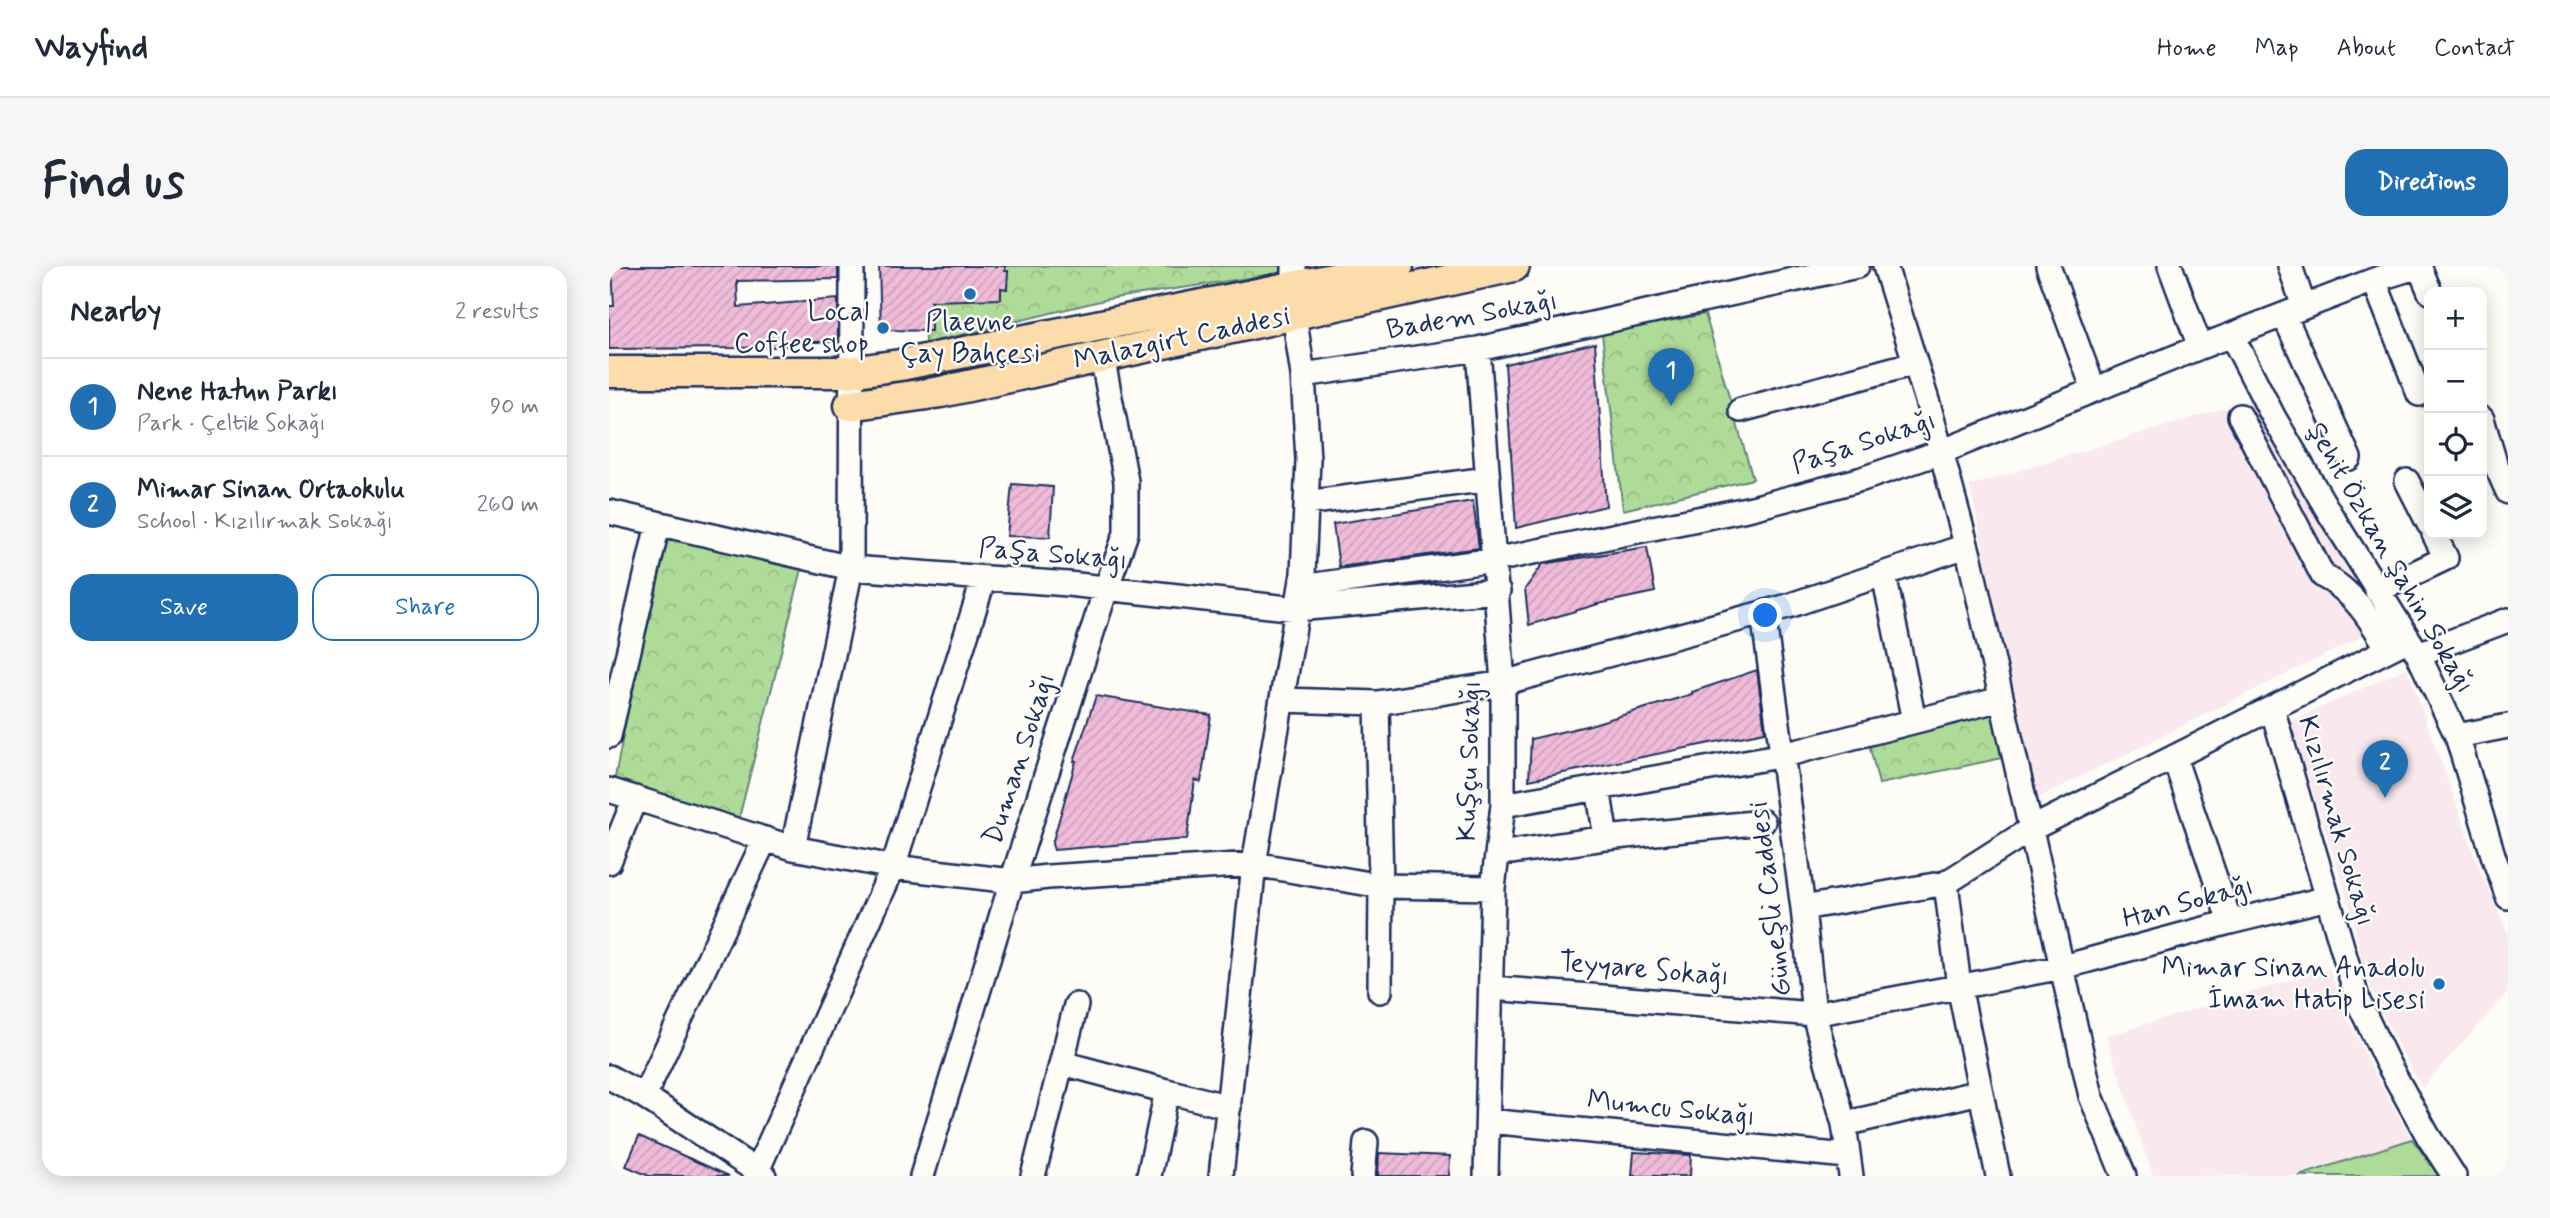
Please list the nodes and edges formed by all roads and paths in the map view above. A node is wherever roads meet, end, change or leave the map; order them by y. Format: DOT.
graph roads {
  1 [pos="852,266"];
  2 [pos="1398,266"];
  3 [pos="1514,266"];
  4 [pos="1857,266"];
  5 [pos="1885,266"];
  6 [pos="2048,266"];
  7 [pos="2170,266"];
  8 [pos="2290,266"];
  9 [pos="2412,267"];
  10 [pos="2374,280"];
  11 [pos="2426,287"];
  12 [pos="1294,289"];
  13 [pos="2294,312"];
  14 [pos="2232,336"];
  15 [pos="2200,347"];
  16 [pos="1478,349"];
  17 [pos="1102,356"];
  18 [pos="1915,363"];
  19 [pos="609,372"];
  20 [pos="850,372"];
  21 [pos="1303,375"];
  22 [pos="2094,390"];
  23 [pos="2419,394"];
  24 [pos="850,405"];
  25 [pos="1741,410"];
  26 [pos="2240,416"];
  27 [pos="2487,430"];
  28 [pos="1941,452"];
  29 [pos="2349,458"];
  30 [pos="2501,460"];
  31 [pos="1488,479"];
  32 [pos="2407,481"];
  33 [pos="2508,492"];
  34 [pos="1306,503"];
  35 [pos="609,512"];
  36 [pos="2424,514"];
  37 [pos="658,524"];
  38 [pos="2436,539"];
  39 [pos="1966,546"];
  40 [pos="1494,560"];
  41 [pos="851,568"];
  42 [pos="1884,575"];
  43 [pos="984,578"];
  44 [pos="1106,589"];
  45 [pos="1498,591"];
  46 [pos="2377,592"];
  47 [pos="1299,598"];
  48 [pos="1763,613"];
  49 [pos="2508,620"];
  50 [pos="2404,648"];
  51 [pos="1503,683"];
  52 [pos="2001,699"];
  53 [pos="1282,700"];
  54 [pos="1377,703"];
  55 [pos="2272,708"];
  56 [pos="1914,721"];
  57 [pos="2508,726"];
  58 [pos="609,736"];
  59 [pos="2457,736"];
  60 [pos="1784,755"];
  61 [pos="2174,757"];
  62 [pos="1598,788"];
  63 [pos="609,790"];
  64 [pos="635,798"];
  65 [pos="1503,805"];
  66 [pos="1763,822"];
  67 [pos="2031,829"];
  68 [pos="1605,838"];
  69 [pos="765,839"];
  70 [pos="793,848"];
  71 [pos="1512,852"];
  72 [pos="2501,856"];
  73 [pos="609,862"];
  74 [pos="1254,864"];
  75 [pos="893,867"];
  76 [pos="1012,881"];
  77 [pos="1946,883"];
  78 [pos="1381,886"];
  79 [pos="1493,888"];
  80 [pos="2508,897"];
  81 [pos="2328,898"];
  82 [pos="1803,908"];
  83 [pos="2230,922"];
  84 [pos="2063,967"];
  85 [pos="1959,986"];
  86 [pos="1491,988"];
  87 [pos="1380,991"];
  88 [pos="1076,1005"];
  89 [pos="1814,1014"];
  90 [pos="1062,1063"];
  91 [pos="609,1077"];
  92 [pos="1167,1091"];
  93 [pos="1980,1092"];
  94 [pos="644,1096"];
  95 [pos="1229,1107"];
  96 [pos="1488,1121"];
  97 [pos="1844,1124"];
  98 [pos="1366,1142"];
  99 [pos="1849,1166"];
  100 [pos="761,1174"];
  101 [pos="2120,1175"];
  102 [pos="922,1176"];
  103 [pos="1033,1176"];
  104 [pos="1149,1176"];
  105 [pos="1221,1176"];
  106 [pos="1363,1176"];
  107 [pos="1486,1176"];
  108 [pos="1998,1176"];
  109 [pos="2454,1176"];
  1 -- 20 [label="street"];
  2 -- 12 [label="main road, Malazgirt Caddesi"];
  3 -- 12 [label="main road, Malazgirt Caddesi"];
  4 -- 16 [label="street, Badem Sokağı"];
  5 -- 18 [label="street"];
  6 -- 22 [label="street"];
  7 -- 15 [label="street"];
  8 -- 13 [label="street"];
  9 -- 10 [label="street, Paşa Sokağı"];
  9 -- 11 [label="street"];
  10 -- 13 [label="street, Paşa Sokağı"];
  10 -- 23 [label="street"];
  12 -- 17 [label="main road, Malazgirt Caddesi"];
  12 -- 20 [label="main road, Malazgirt Caddesi"];
  12 -- 21 [label="street"];
  13 -- 14 [label="street, Paşa Sokağı"];
  13 -- 29 [label="street"];
  14 -- 15 [label="street, Paşa Sokağı"];
  14 -- 46 [label="street, Şehit Özkan Şahin Sokağı"];
  15 -- 22 [label="street, Paşa Sokağı"];
  16 -- 21 [label="street, Badem Sokağı"];
  16 -- 31 [label="street, Kuşçu Sokağı"];
  17 -- 24 [label="main road, Malazgirt Caddesi"];
  17 -- 44 [label="street, Duman Sokağı"];
  18 -- 25 [label="street"];
  18 -- 28 [label="street"];
  19 -- 20 [label="main road, Malazgirt Caddesi"];
  20 -- 24 [label="street"];
  21 -- 34 [label="street"];
  22 -- 28 [label="street, Paşa Sokağı"];
  24 -- 41 [label="street"];
  26 -- 50 [label="street"];
  27 -- 30 [label="street"];
  28 -- 39 [label="street"];
  28 -- 40 [label="street, Paşa Sokağı"];
  30 -- 33 [label="street"];
  31 -- 34 [label="street"];
  31 -- 40 [label="street, Kuşçu Sokağı"];
  32 -- 36 [label="street"];
  34 -- 47 [label="street"];
  35 -- 37 [label="street, Paşa Sokağı"];
  37 -- 41 [label="street, Paşa Sokağı"];
  37 -- 58 [label="street"];
  38 -- 46 [label="street"];
  39 -- 42 [label="street"];
  39 -- 52 [label="street"];
  40 -- 45 [label="street, Kuşçu Sokağı"];
  40 -- 47 [label="street, Paşa Sokağı"];
  41 -- 43 [label="street, Paşa Sokağı"];
  41 -- 70 [label="street"];
  42 -- 48 [label="street"];
  42 -- 56 [label="street"];
  43 -- 44 [label="street, Paşa Sokağı"];
  43 -- 75 [label="street"];
  44 -- 47 [label="street, Paşa Sokağı"];
  44 -- 76 [label="street, Duman Sokağı"];
  45 -- 47 [label="street, Paşa Sokağı"];
  45 -- 51 [label="street, Kuşçu Sokağı"];
  46 -- 50 [label="street, Şehit Özkan Şahin Sokağı"];
  47 -- 53 [label="street"];
  48 -- 51 [label="street"];
  48 -- 60 [label="street, Güneşli Caddesi"];
  49 -- 50 [label="street"];
  50 -- 55 [label="street"];
  50 -- 59 [label="street, Şehit Özkan Şahin Sokağı"];
  51 -- 54 [label="street"];
  51 -- 65 [label="street, Kuşçu Sokağı"];
  52 -- 56 [label="street"];
  52 -- 67 [label="street"];
  53 -- 54 [label="street"];
  53 -- 74 [label="street"];
  54 -- 78 [label="street"];
  55 -- 61 [label="street"];
  55 -- 81 [label="street, Kızılırmak Sokağı"];
  56 -- 60 [label="street"];
  57 -- 59 [label="street"];
  59 -- 72 [label="street, Şehit Özkan Şahin Sokağı"];
  60 -- 62 [label="street"];
  60 -- 82 [label="street, Güneşli Caddesi"];
  61 -- 67 [label="street"];
  61 -- 83 [label="street"];
  62 -- 65 [label="street"];
  62 -- 68 [label="street"];
  63 -- 64 [label="street"];
  64 -- 69 [label="street"];
  64 -- 73 [label="street"];
  65 -- 79 [label="street, Kuşçu Sokağı"];
  66 -- 68 [label="street"];
  67 -- 77 [label="street"];
  67 -- 84 [label="street"];
  68 -- 71 [label="street"];
  69 -- 70 [label="street"];
  69 -- 94 [label="street"];
  70 -- 75 [label="street"];
  72 -- 80 [label="street, Şehit Özkan Şahin Sokağı"];
  74 -- 76 [label="street"];
  74 -- 78 [label="street"];
  74 -- 95 [label="street"];
  75 -- 76 [label="street"];
  75 -- 100 [label="street"];
  76 -- 102 [label="street, Duman Sokağı"];
  77 -- 82 [label="street"];
  77 -- 85 [label="street"];
  78 -- 79 [label="street"];
  78 -- 87 [label="street"];
  79 -- 86 [label="street, Kuşçu Sokağı"];
  81 -- 83 [label="street, Han Sokağı"];
  81 -- 109 [label="street, Kızılırmak Sokağı"];
  82 -- 89 [label="street, Güneşli Caddesi"];
  83 -- 84 [label="street, Han Sokağı"];
  84 -- 85 [label="street, Han Sokağı"];
  84 -- 101 [label="street"];
  85 -- 89 [label="street, Teyyare Sokağı"];
  85 -- 93 [label="street"];
  86 -- 89 [label="street, Teyyare Sokağı"];
  86 -- 96 [label="street, Kuşçu Sokağı"];
  88 -- 90 [label="street"];
  89 -- 97 [label="street, Güneşli Caddesi"];
  90 -- 92 [label="street"];
  90 -- 103 [label="street"];
  91 -- 94 [label="street"];
  92 -- 95 [label="street"];
  92 -- 104 [label="street"];
  93 -- 97 [label="street"];
  93 -- 108 [label="street"];
  94 -- 100 [label="street"];
  95 -- 105 [label="street"];
  96 -- 99 [label="street, Mumcu Sokağı"];
  96 -- 107 [label="street, Kuşçu Sokağı"];
  97 -- 99 [label="street, Güneşli Caddesi"];
  98 -- 106 [label="street"];
}
